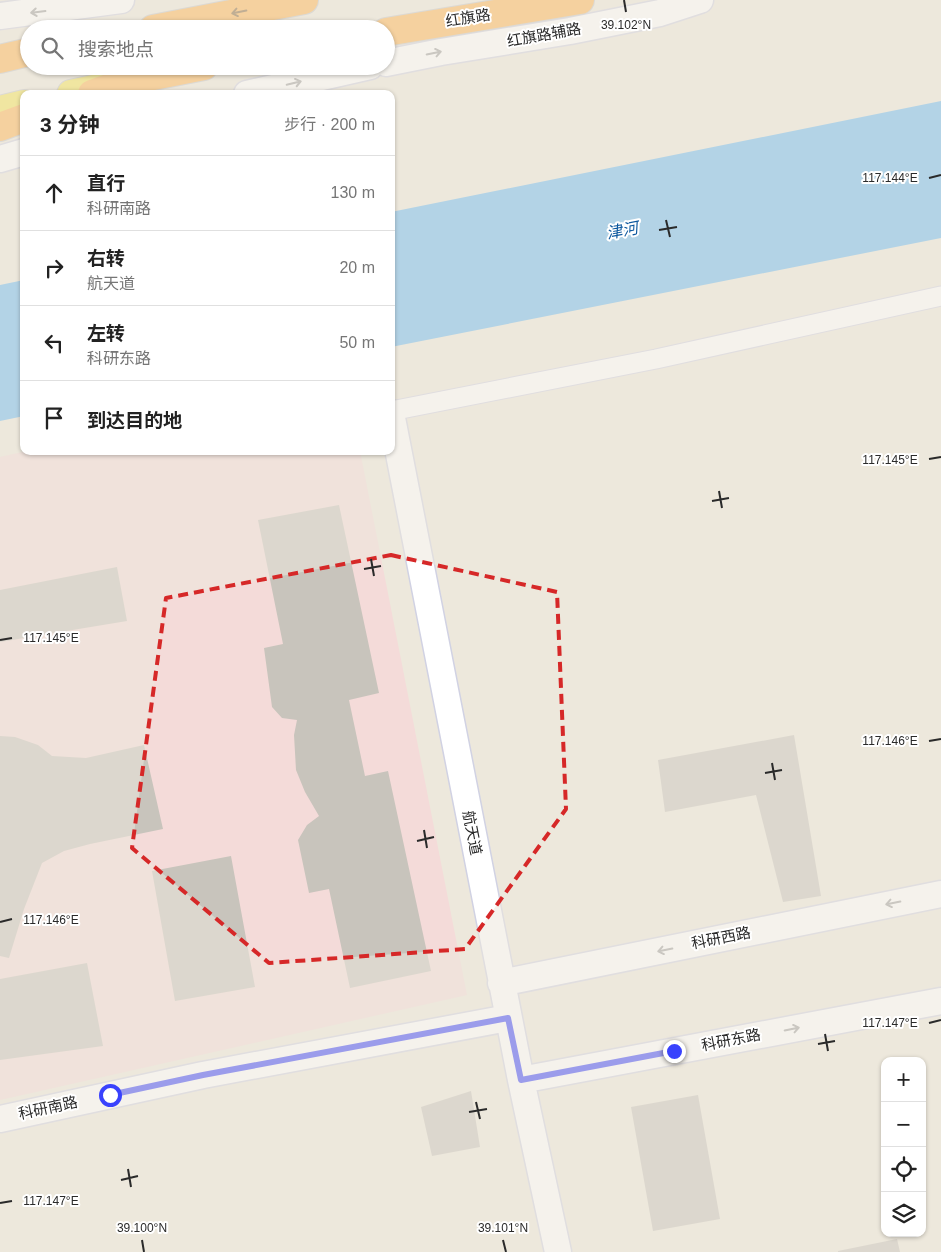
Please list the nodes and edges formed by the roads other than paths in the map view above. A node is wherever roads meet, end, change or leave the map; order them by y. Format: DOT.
graph roads {
  1 [pos="121,0"];
  2 [pos="304,0"];
  3 [pos="580,0"];
  4 [pos="700,0"];
  5 [pos="0,16"];
  6 [pos="200,20"];
  7 [pos="395,31"];
  8 [pos="395,61"];
  9 [pos="158,75"];
  10 [pos="350,75"];
  11 [pos="128,81"];
  12 [pos="331,84"];
  13 [pos="89,90"];
  14 [pos="103,90"];
  15 [pos="281,90"];
  16 [pos="20,105"];
  17 [pos="0,110"];
  18 [pos="20,120"];
  19 [pos="0,127"];
  20 [pos="20,153"];
  21 [pos="0,160"];
  22 [pos="941,296"];
  23 [pos="395,411"];
  24 [pos="395,433"];
  25 [pos="941,894"];
  26 [pos="501,983"];
  27 [pos="941,1001"];
  28 [pos="508,1018"];
  29 [pos="521,1080"];
  30 [pos="0,1119"];
  31 [pos="558,1252"];
  1 -- 5 [label="street, one-way"];
  2 -- 6 [label="highway, one-way"];
  3 -- 7 [label="highway, 红旗路"];
  8 -- 4 [label="street, 红旗路辅路, one-way"];
  9 -- 11 [label="highway"];
  10 -- 12 [label="street"];
  11 -- 13 [label="main road"];
  11 -- 14 [label="highway"];
  15 -- 12 [label="street, one-way"];
  16 -- 17 [label="main road"];
  18 -- 19 [label="highway"];
  20 -- 21 [label="street"];
  22 -- 23 [label="street"];
  24 -- 26 [label="street, 航天道"];
  25 -- 26 [label="street, 科研西路, one-way"];
  26 -- 28 [label="street, 航天道"];
  29 -- 27 [label="street, 科研东路, one-way"];
  28 -- 29 [label="street, 航天道"];
  28 -- 30 [label="street, 科研南路"];
  29 -- 31 [label="street, 航天道"];
}
